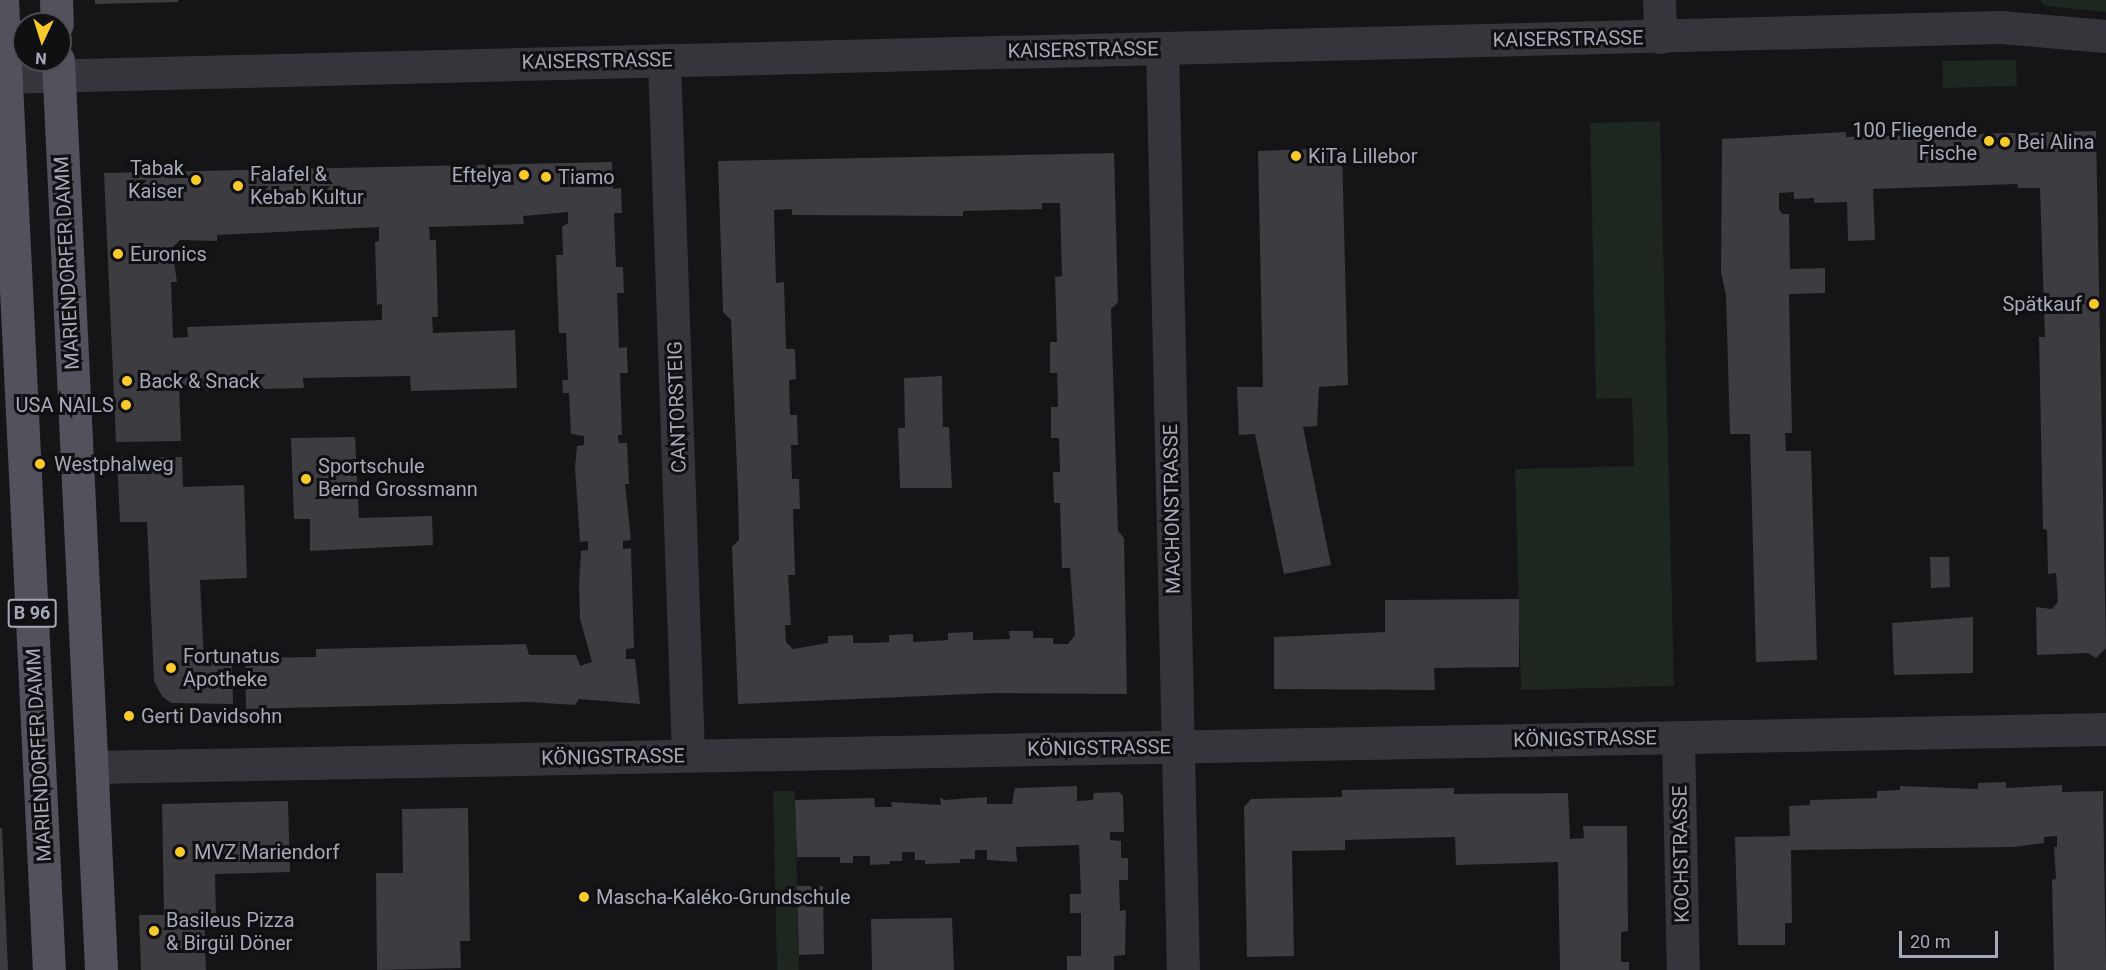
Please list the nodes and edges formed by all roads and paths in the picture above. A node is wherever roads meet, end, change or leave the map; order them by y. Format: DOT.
graph roads {
  1 [pos="2,0"];
  2 [pos="1659,0"];
  3 [pos="2106,36"];
  4 [pos="1660,37"];
  5 [pos="1162,48"];
  6 [pos="664,60"];
  7 [pos="72,67"];
  8 [pos="27,72"];
  9 [pos="58,72"];
  10 [pos="3,76"];
  11 [pos="2106,729"];
  12 [pos="1678,738"];
  13 [pos="1178,746"];
  14 [pos="688,755"];
  15 [pos="92,767"];
  16 [pos="50,970"];
  17 [pos="101,970"];
  18 [pos="1183,970"];
  19 [pos="1683,970"];
  1 -- 10 [label="main road, MARIENDORFER DAMM / B 96"];
  2 -- 4 [label="street"];
  3 -- 4 [label="street, KAISERSTRASSE"];
  4 -- 5 [label="street, KAISERSTRASSE"];
  5 -- 6 [label="street, KAISERSTRASSE"];
  5 -- 13 [label="street, MACHONSTRASSE"];
  6 -- 7 [label="street, KAISERSTRASSE"];
  6 -- 14 [label="street, CANTORSTEIG"];
  8 -- 10 [label="street"];
  9 -- 15 [label="main road, MARIENDORFER DAMM / B 96"];
  10 -- 16 [label="main road, MARIENDORFER DAMM / B 96"];
  11 -- 12 [label="street, KÖNIGSTRASSE"];
  12 -- 13 [label="street, KÖNIGSTRASSE"];
  12 -- 19 [label="street, KOCHSTRASSE"];
  13 -- 14 [label="street, KÖNIGSTRASSE"];
  13 -- 18 [label="street, MACHONSTRASSE"];
  14 -- 15 [label="street, KÖNIGSTRASSE"];
  15 -- 17 [label="main road, MARIENDORFER DAMM / B 96"];
}
